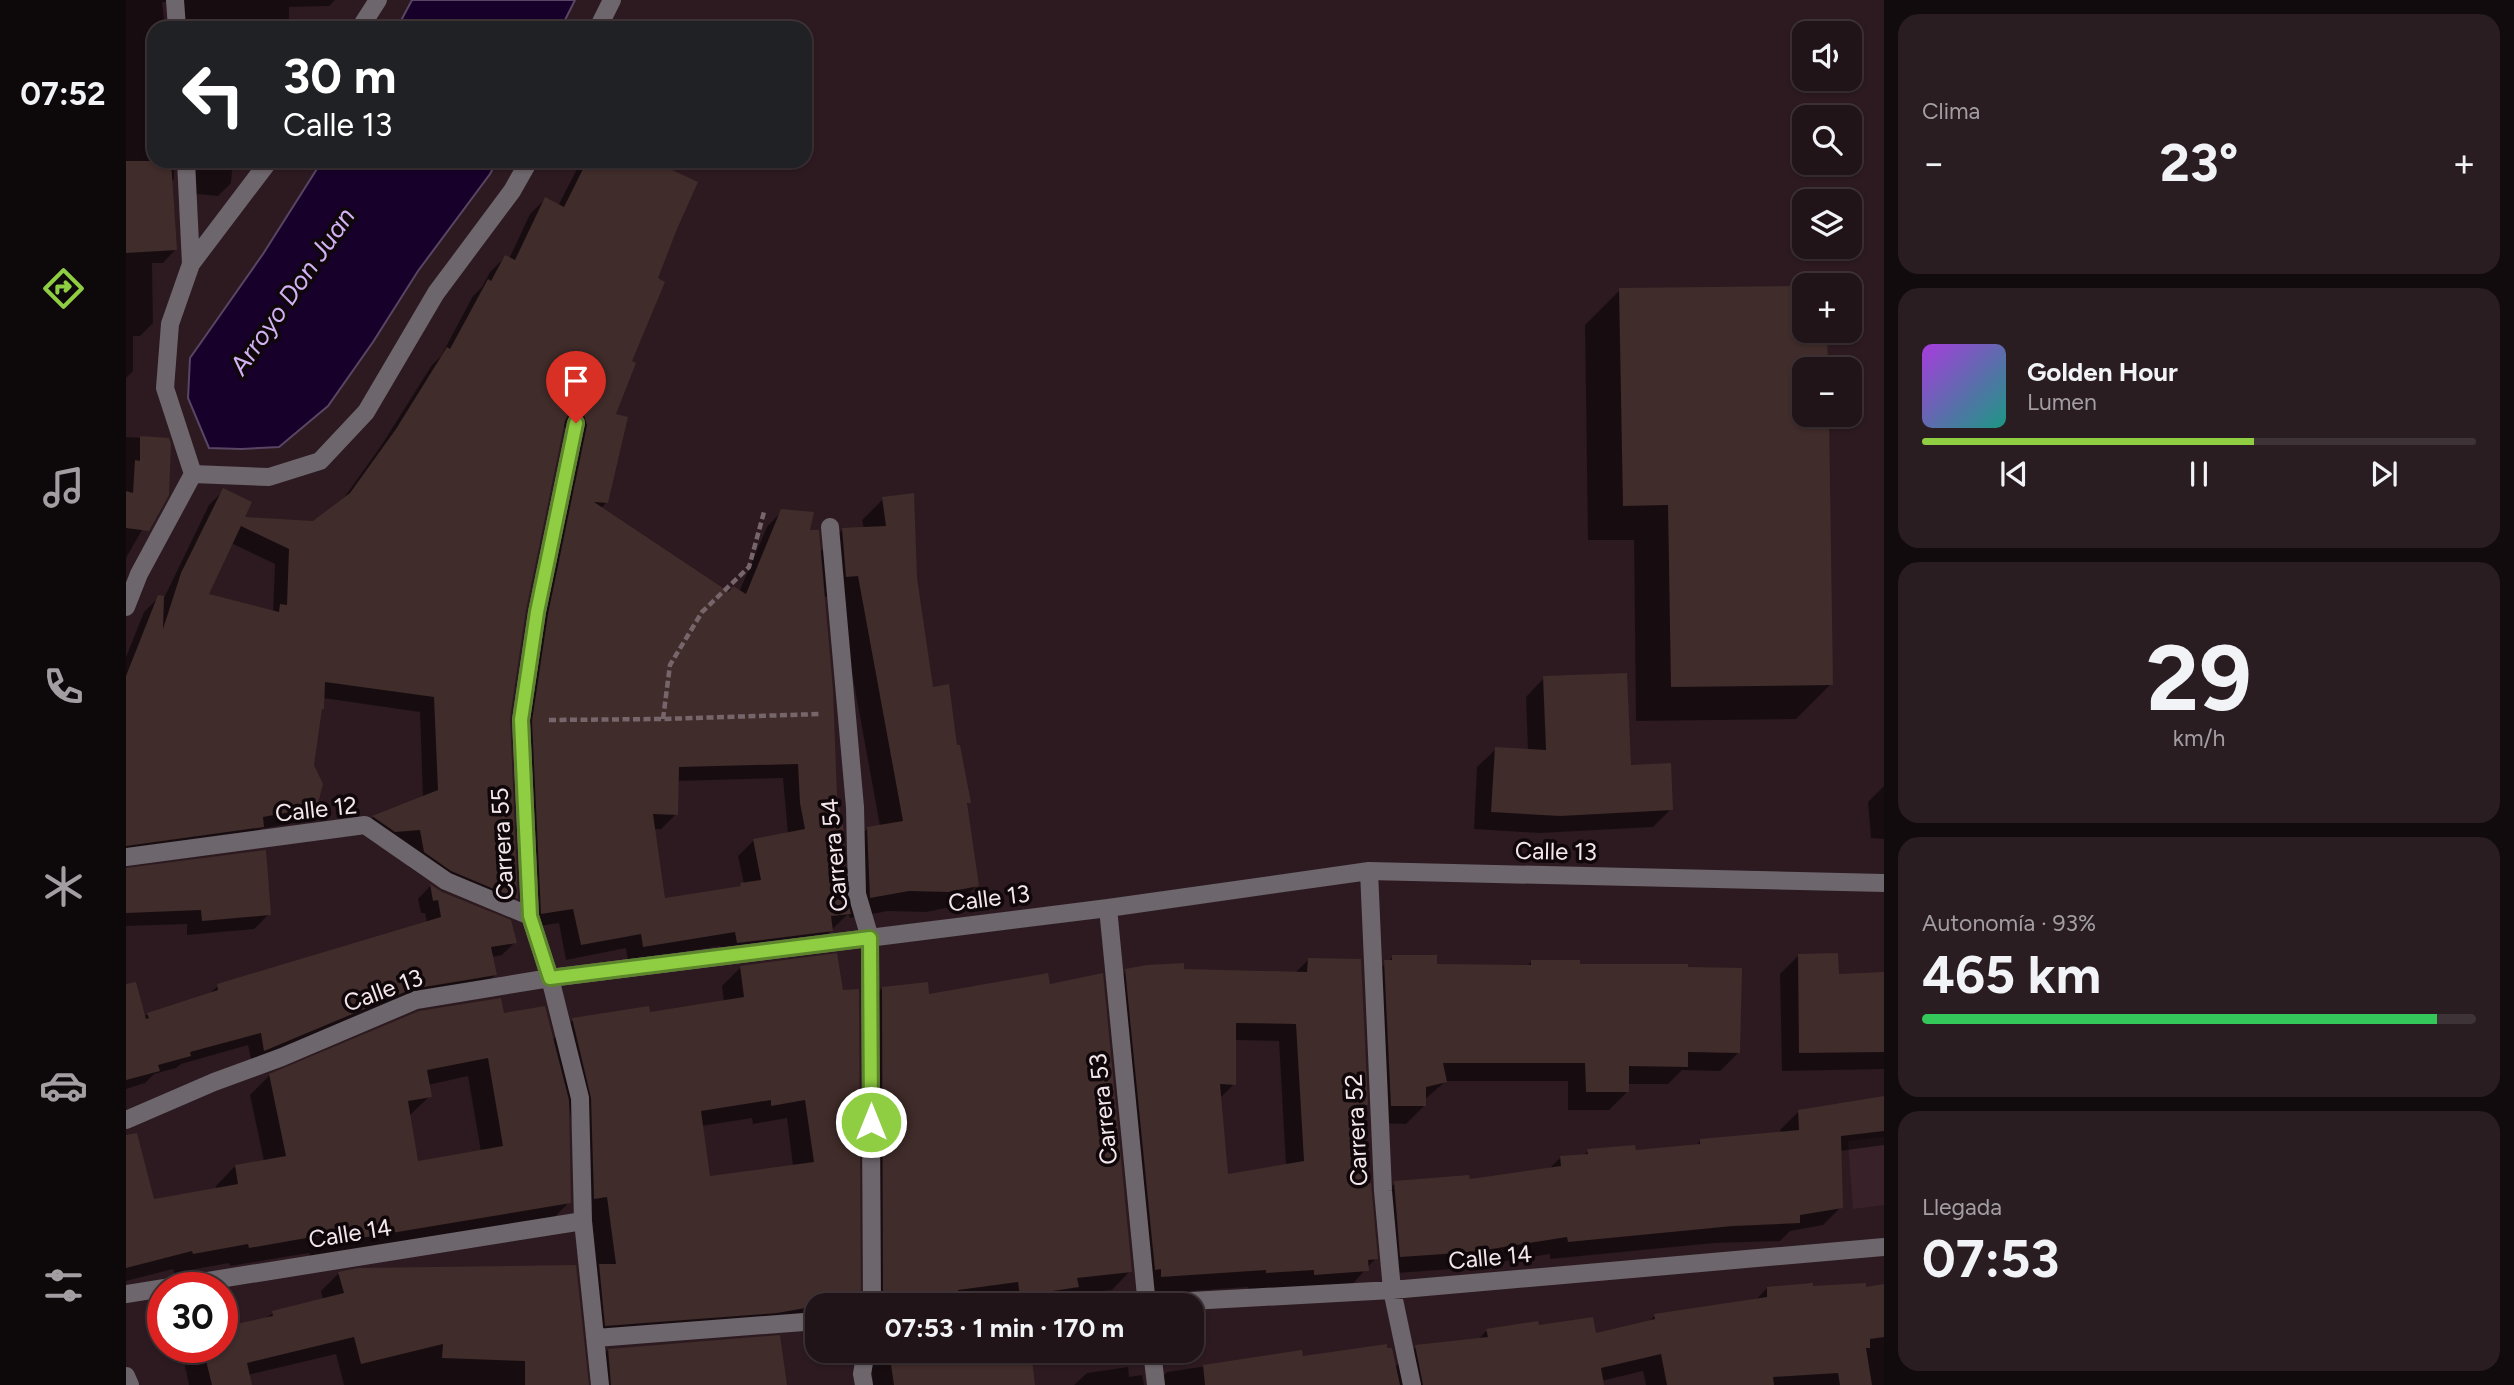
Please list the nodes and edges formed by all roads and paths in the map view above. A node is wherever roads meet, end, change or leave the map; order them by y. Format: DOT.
graph roads {
  1 [pos="174,0"];
  2 [pos="378,0"];
  3 [pos="612,0"];
  4 [pos="176,21"];
  5 [pos="364,21"];
  6 [pos="602,21"];
  7 [pos="186,168"];
  8 [pos="264,168"];
  9 [pos="525,168"];
  10 [pos="191,264"];
  11 [pos="576,423"];
  12 [pos="193,474"];
  13 [pos="764,512"];
  14 [pos="830,527"];
  15 [pos="126,607"];
  16 [pos="845,713"];
  17 [pos="663,719"];
  18 [pos="521,720"];
  19 [pos="126,857"];
  20 [pos="1369,871"];
  21 [pos="1884,883"];
  22 [pos="1108,908"];
  23 [pos="530,916"];
  24 [pos="870,938"];
  25 [pos="550,978"];
  26 [pos="126,1120"];
  27 [pos="583,1221"];
  28 [pos="1884,1247"];
  29 [pos="1392,1290"];
  30 [pos="872,1293"];
  31 [pos="1146,1293"];
  32 [pos="126,1294"];
  33 [pos="1204,1301"];
  34 [pos="805,1322"];
  35 [pos="596,1338"];
  36 [pos="864,1363"];
  37 [pos="1153,1363"];
  38 [pos="126,1376"];
  39 [pos="130,1385"];
  40 [pos="600,1385"];
  41 [pos="864,1385"];
  42 [pos="1156,1385"];
  43 [pos="1412,1385"];
  1 -- 4 [label="street"];
  2 -- 5 [label="street"];
  3 -- 6 [label="street"];
  7 -- 10 [label="street"];
  8 -- 10 [label="street"];
  9 -- 12 [label="street"];
  10 -- 12 [label="street"];
  11 -- 18 [label="street, Carrera 55"];
  12 -- 15 [label="street"];
  13 -- 17 [label="path"];
  14 -- 16 [label="street, Carrera 54"];
  16 -- 17 [label="path"];
  16 -- 24 [label="street, Carrera 54"];
  17 -- 18 [label="path"];
  18 -- 23 [label="street, Carrera 55"];
  19 -- 23 [label="street, Calle 12"];
  20 -- 21 [label="street, Calle 13"];
  20 -- 22 [label="street, Calle 13"];
  20 -- 29 [label="street, Carrera 52"];
  22 -- 24 [label="street, Calle 13"];
  22 -- 31 [label="street, Carrera 53"];
  23 -- 25 [label="street, Carrera 55"];
  24 -- 25 [label="street, Calle 13"];
  24 -- 30 [label="street, Carrera 54"];
  25 -- 26 [label="street, Calle 13"];
  25 -- 27 [label="street, Carrera 55"];
  27 -- 32 [label="street, Calle 14"];
  27 -- 35 [label="street, Carrera 55"];
  28 -- 29 [label="street, Calle 14"];
  29 -- 33 [label="street, Calle 14"];
  29 -- 43 [label="street, Carrera 52"];
  34 -- 35 [label="street"];
  35 -- 40 [label="street, Carrera 55"];
  36 -- 41 [label="street"];
  37 -- 42 [label="street"];
  38 -- 39 [label="street"];
}
